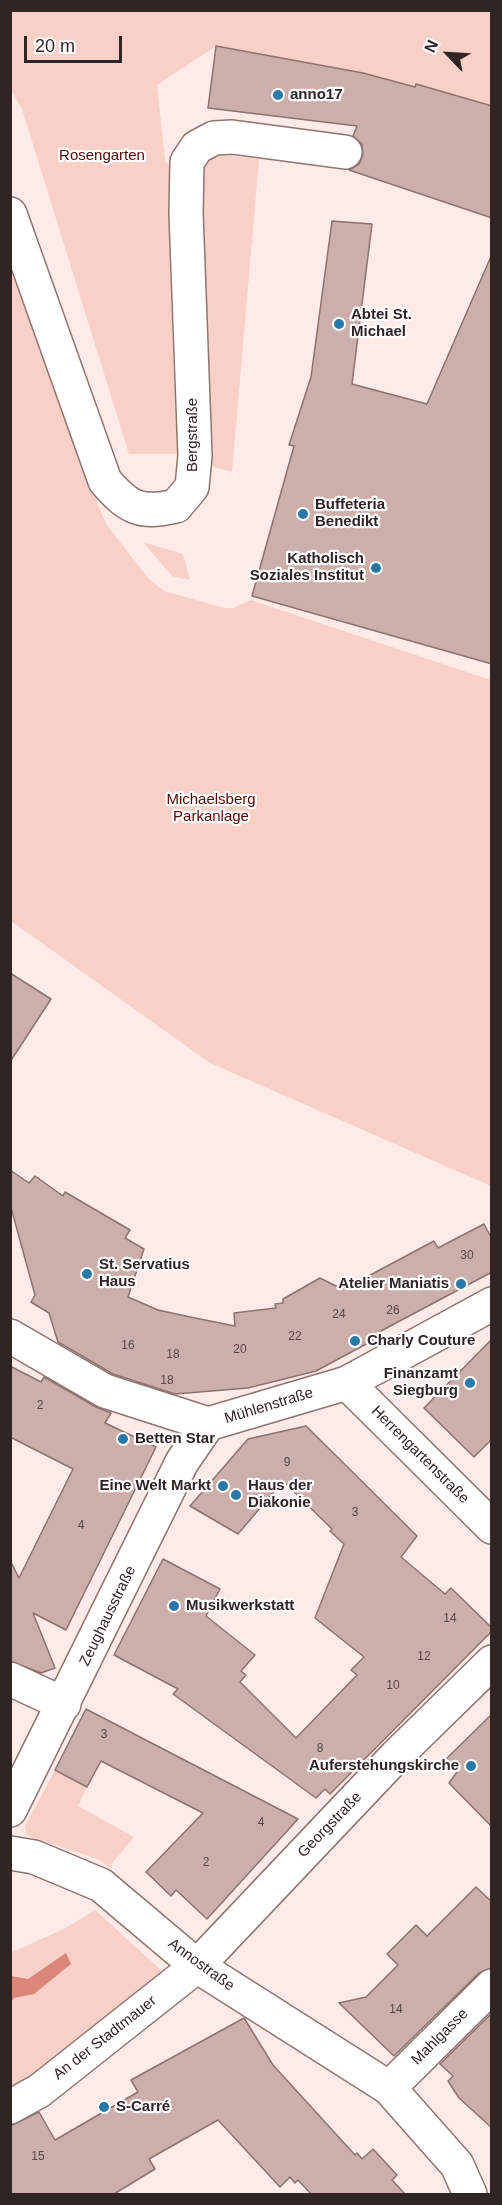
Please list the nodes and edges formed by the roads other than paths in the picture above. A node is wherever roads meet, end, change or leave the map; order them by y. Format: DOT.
graph roads {
  1 [pos="345,152"];
  2 [pos="10,214"];
  3 [pos="492,1304"];
  4 [pos="10,1336"];
  5 [pos="348,1383"];
  6 [pos="208,1424"];
  7 [pos="492,1527"];
  8 [pos="492,1662"];
  9 [pos="10,1679"];
  10 [pos="64,1704"];
  11 [pos="10,1810"];
  12 [pos="10,1853"];
  13 [pos="198,1966"];
  14 [pos="492,1986"];
  15 [pos="389,2088"];
  16 [pos="10,2107"];
  17 [pos="470,2194"];
  1 -- 2 [label="street, Bergstraße"];
  3 -- 5 [label="street, Mühlenstraße"];
  4 -- 6 [label="street, Mühlenstraße"];
  5 -- 6 [label="street, Mühlenstraße"];
  5 -- 7 [label="street, Herrengartenstraße"];
  6 -- 10 [label="street, Zeughausstraße"];
  8 -- 13 [label="street, Georgstraße"];
  9 -- 10 [label="street"];
  10 -- 11 [label="street, Zeughausstraße"];
  12 -- 13 [label="street, Annostraße"];
  13 -- 15 [label="street, Annostraße"];
  13 -- 16 [label="street, An der Stadtmauer"];
  14 -- 15 [label="street, Mahlgasse"];
  15 -- 17 [label="street, Annostraße"];
}
